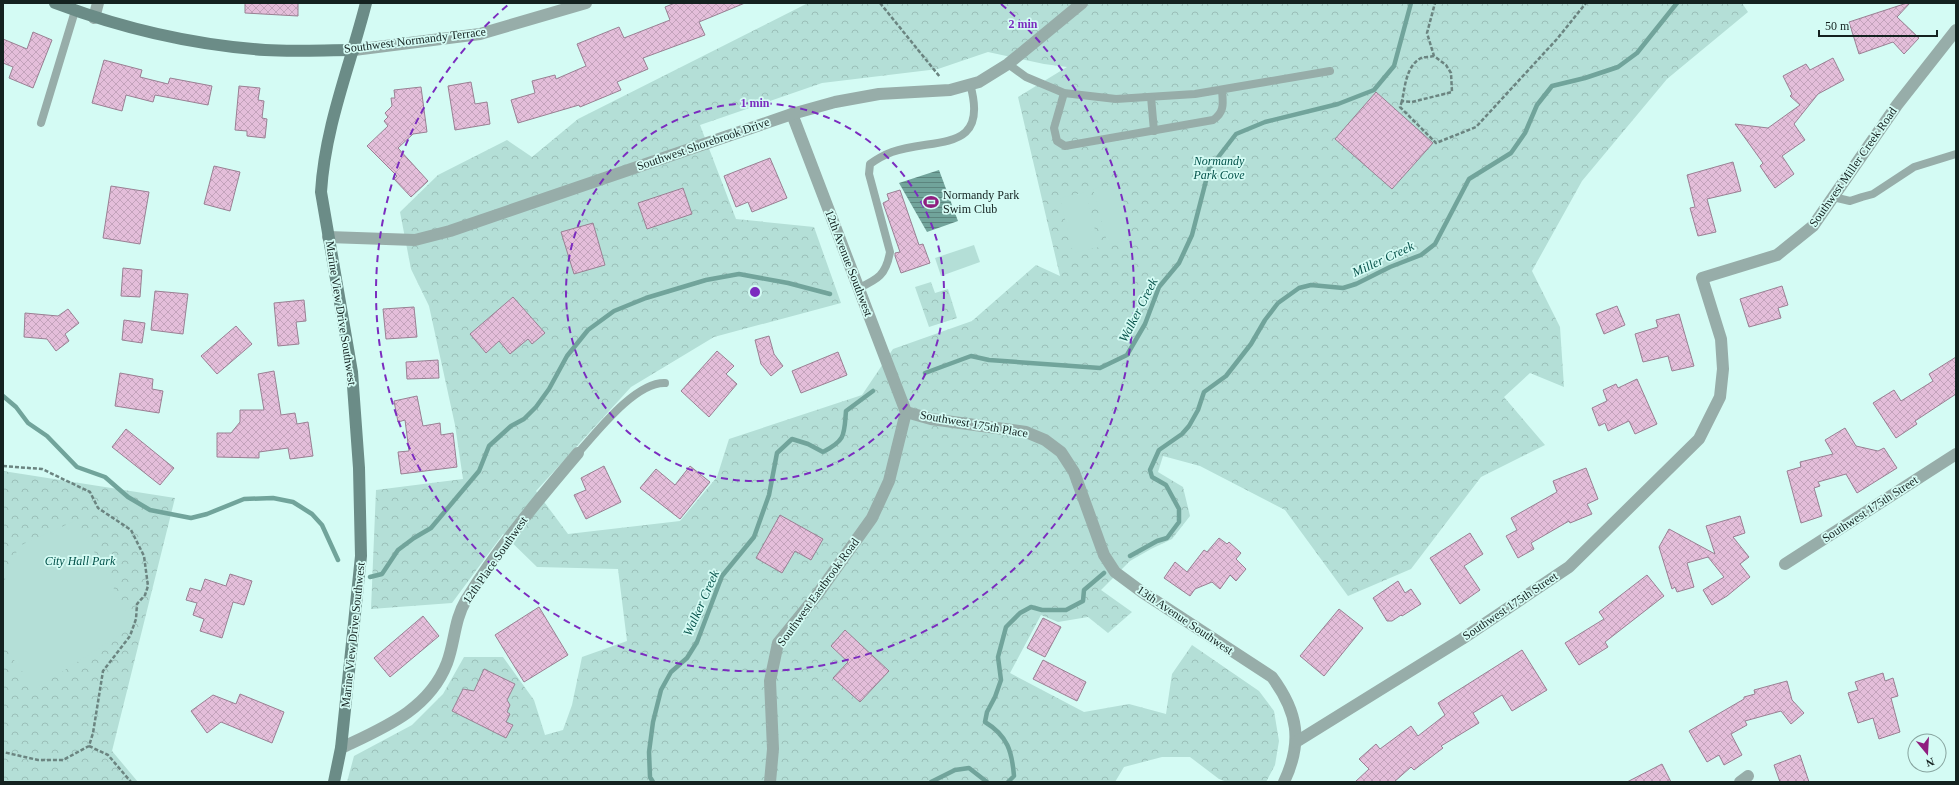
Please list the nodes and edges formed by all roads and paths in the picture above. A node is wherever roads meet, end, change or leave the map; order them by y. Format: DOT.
graph roads {
  1 [pos="55,3"];
  2 [pos="98,3"];
  3 [pos="366,3"];
  4 [pos="586,3"];
  5 [pos="880,3"];
  6 [pos="1082,3"];
  7 [pos="1435,3"];
  8 [pos="1586,3"];
  9 [pos="75,11"];
  10 [pos="94,18"];
  11 [pos="1956,30"];
  12 [pos="354,50"];
  13 [pos="1434,56"];
  14 [pos="1008,64"];
  15 [pos="1330,71"];
  16 [pos="970,84"];
  17 [pos="950,90"];
  18 [pos="1222,90"];
  19 [pos="1064,93"];
  20 [pos="1151,97"];
  21 [pos="1402,101"];
  22 [pos="792,114"];
  23 [pos="41,123"];
  24 [pos="1154,131"];
  25 [pos="1956,154"];
  26 [pos="1833,197"];
  27 [pos="328,237"];
  28 [pos="1702,278"];
  29 [pos="859,288"];
  30 [pos="665,383"];
  31 [pos="906,412"];
  32 [pos="1061,452"];
  33 [pos="578,453"];
  34 [pos="1956,454"];
  35 [pos="3,466"];
  36 [pos="1784,564"];
  37 [pos="1296,742"];
  38 [pos="89,746"];
  39 [pos="341,748"];
  40 [pos="3,752"];
  41 [pos="131,782"];
  42 [pos="334,782"];
  43 [pos="770,782"];
  44 [pos="1284,782"];
  1 -- 9 [label="street, Southwest Normandy Terrace"];
  2 -- 10 [label="street"];
  3 -- 12 [label="street, Marine View Drive Southwest"];
  4 -- 12 [label="street, Southwest Normandy Terrace"];
  5 -- 17 [label="path"];
  6 -- 14 [label="street, Southwest Shorebrook Drive"];
  7 -- 13 [label="path"];
  8 -- 21 [label="path"];
  9 -- 10 [label="street, Southwest Normandy Terrace"];
  9 -- 23 [label="lane"];
  10 -- 12 [label="street, Southwest Normandy Terrace"];
  11 -- 26 [label="street, Southwest Miller Creek Road"];
  12 -- 27 [label="street, Marine View Drive Southwest"];
  13 -- 21 [label="path"];
  13 -- 21 [label="path"];
  14 -- 16 [label="street, Southwest Shorebrook Drive"];
  14 -- 19 [label="lane"];
  15 -- 18 [label="lane"];
  16 -- 17 [label="street, Southwest Shorebrook Drive"];
  16 -- 29 [label="lane"];
  17 -- 22 [label="street, Southwest Shorebrook Drive"];
  18 -- 20 [label="lane"];
  18 -- 24 [label="lane"];
  19 -- 20 [label="lane"];
  19 -- 24 [label="lane"];
  20 -- 24 [label="lane"];
  22 -- 27 [label="street, Southwest Shorebrook Drive"];
  22 -- 29 [label="street, 12th Avenue Southwest"];
  25 -- 26 [label="lane"];
  26 -- 28 [label="street, Southwest Miller Creek Road"];
  27 -- 39 [label="street, Marine View Drive Southwest"];
  28 -- 37 [label="street, Southwest 175th Street"];
  29 -- 31 [label="street, 12th Avenue Southwest"];
  30 -- 33 [label="lane"];
  31 -- 32 [label="street, Southwest 175th Place"];
  31 -- 43 [label="street, Southwest Eastbrook Road"];
  32 -- 37 [label="street, 13th Avenue Southwest"];
  33 -- 39 [label="street, 12th Place Southwest"];
  34 -- 36 [label="street, Southwest 175th Street"];
  35 -- 38 [label="path"];
  37 -- 44 [label="street, 13th Avenue Southwest"];
  38 -- 40 [label="path"];
  38 -- 41 [label="path"];
  39 -- 42 [label="street, Marine View Drive Southwest"];
}
